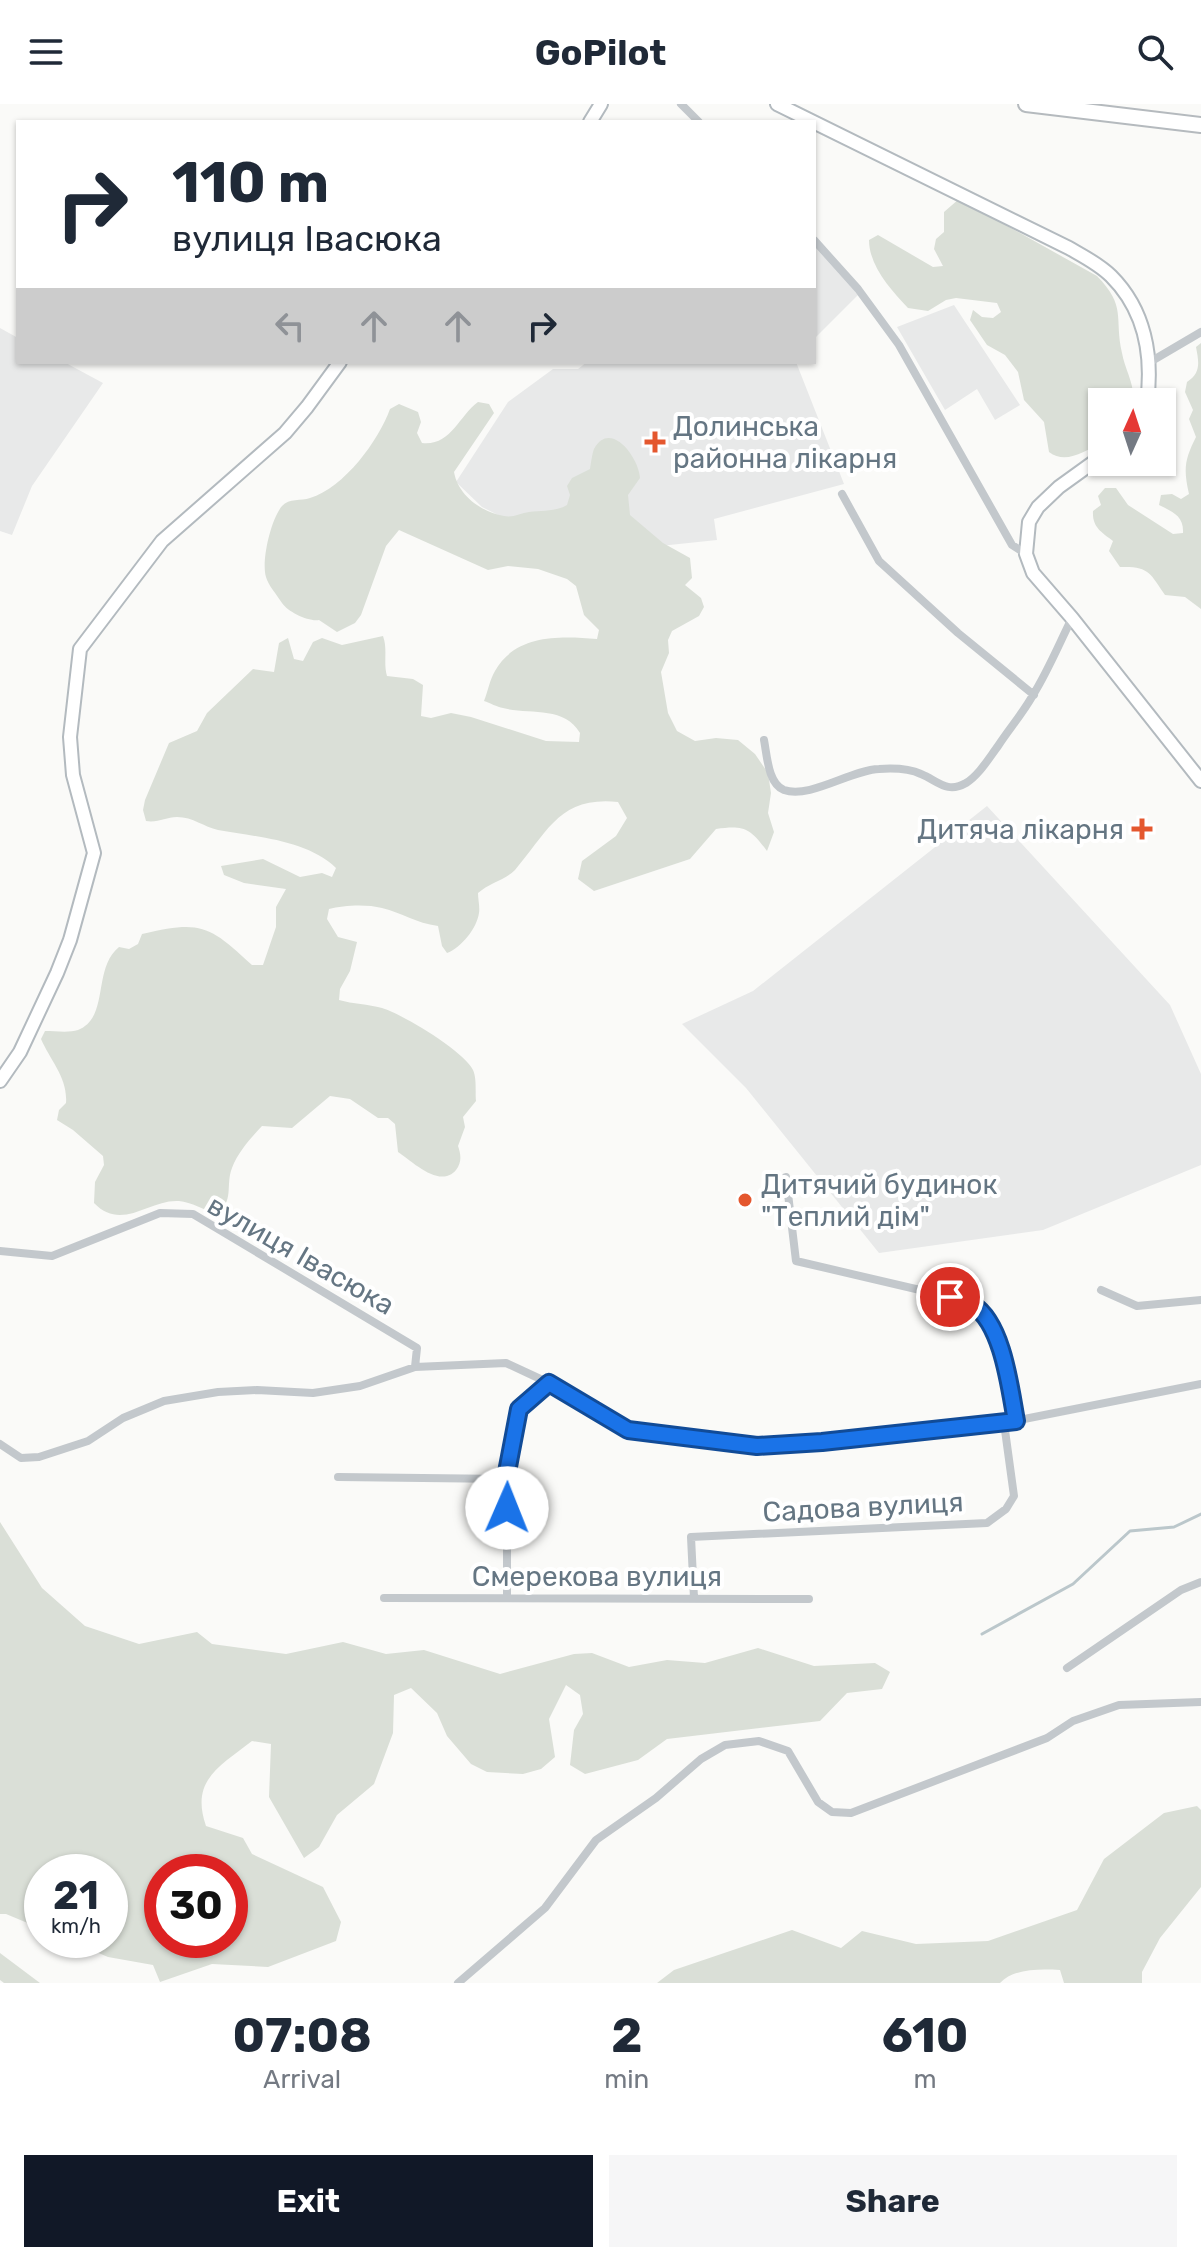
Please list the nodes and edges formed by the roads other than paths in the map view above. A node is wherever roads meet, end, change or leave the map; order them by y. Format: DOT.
graph roads {
  1 [pos="681,104"];
  2 [pos="777,104"];
  3 [pos="1026,104"];
  4 [pos="697,120"];
  5 [pos="812,120"];
  6 [pos="816,122"];
  7 [pos="1201,125"];
  8 [pos="816,242"];
  9 [pos="1201,332"];
  10 [pos="1150,362"];
  11 [pos="339,364"];
  12 [pos="1148,388"];
  13 [pos="1088,466"];
  14 [pos="842,494"];
  15 [pos="1026,554"];
  16 [pos="1072,618"];
  17 [pos="1034,695"];
  18 [pos="764,740"];
  19 [pos="1201,781"];
  20 [pos="0,1081"];
  21 [pos="786,1177"];
  22 [pos="0,1251"];
  23 [pos="1101,1290"];
  24 [pos="1201,1300"];
  25 [pos="415,1367"];
  26 [pos="549,1383"];
  27 [pos="1201,1384"];
  28 [pos="1016,1421"];
  29 [pos="1004,1423"];
  30 [pos="0,1444"];
  31 [pos="338,1477"];
  32 [pos="507,1479"];
  33 [pos="1201,1582"];
  34 [pos="507,1597"];
  35 [pos="384,1598"];
  36 [pos="694,1598"];
  37 [pos="809,1599"];
  38 [pos="1067,1668"];
  39 [pos="1201,1702"];
  40 [pos="458,1983"];
  1 -- 4 [label="street"];
  2 -- 5 [label="street"];
  3 -- 7 [label="main road"];
  6 -- 10 [label="street"];
  8 -- 15 [label="street"];
  9 -- 10 [label="street"];
  10 -- 12 [label="street"];
  11 -- 20 [label="street"];
  13 -- 15 [label="street"];
  14 -- 17 [label="street"];
  15 -- 16 [label="street"];
  16 -- 17 [label="street"];
  16 -- 19 [label="street"];
  17 -- 18 [label="street"];
  21 -- 28 [label="street"];
  22 -- 25 [label="street, вулиця Івасюка"];
  23 -- 24 [label="street"];
  25 -- 26 [label="street"];
  25 -- 30 [label="street"];
  26 -- 29 [label="street"];
  26 -- 32 [label="street"];
  27 -- 28 [label="street"];
  28 -- 29 [label="street"];
  29 -- 36 [label="street, Садова вулиця"];
  31 -- 32 [label="street"];
  32 -- 34 [label="street"];
  33 -- 38 [label="street"];
  34 -- 35 [label="street, Смерекова вулиця"];
  34 -- 36 [label="street, Смерекова вулиця"];
  36 -- 37 [label="street, Смерекова вулиця"];
  39 -- 40 [label="street"];
}
